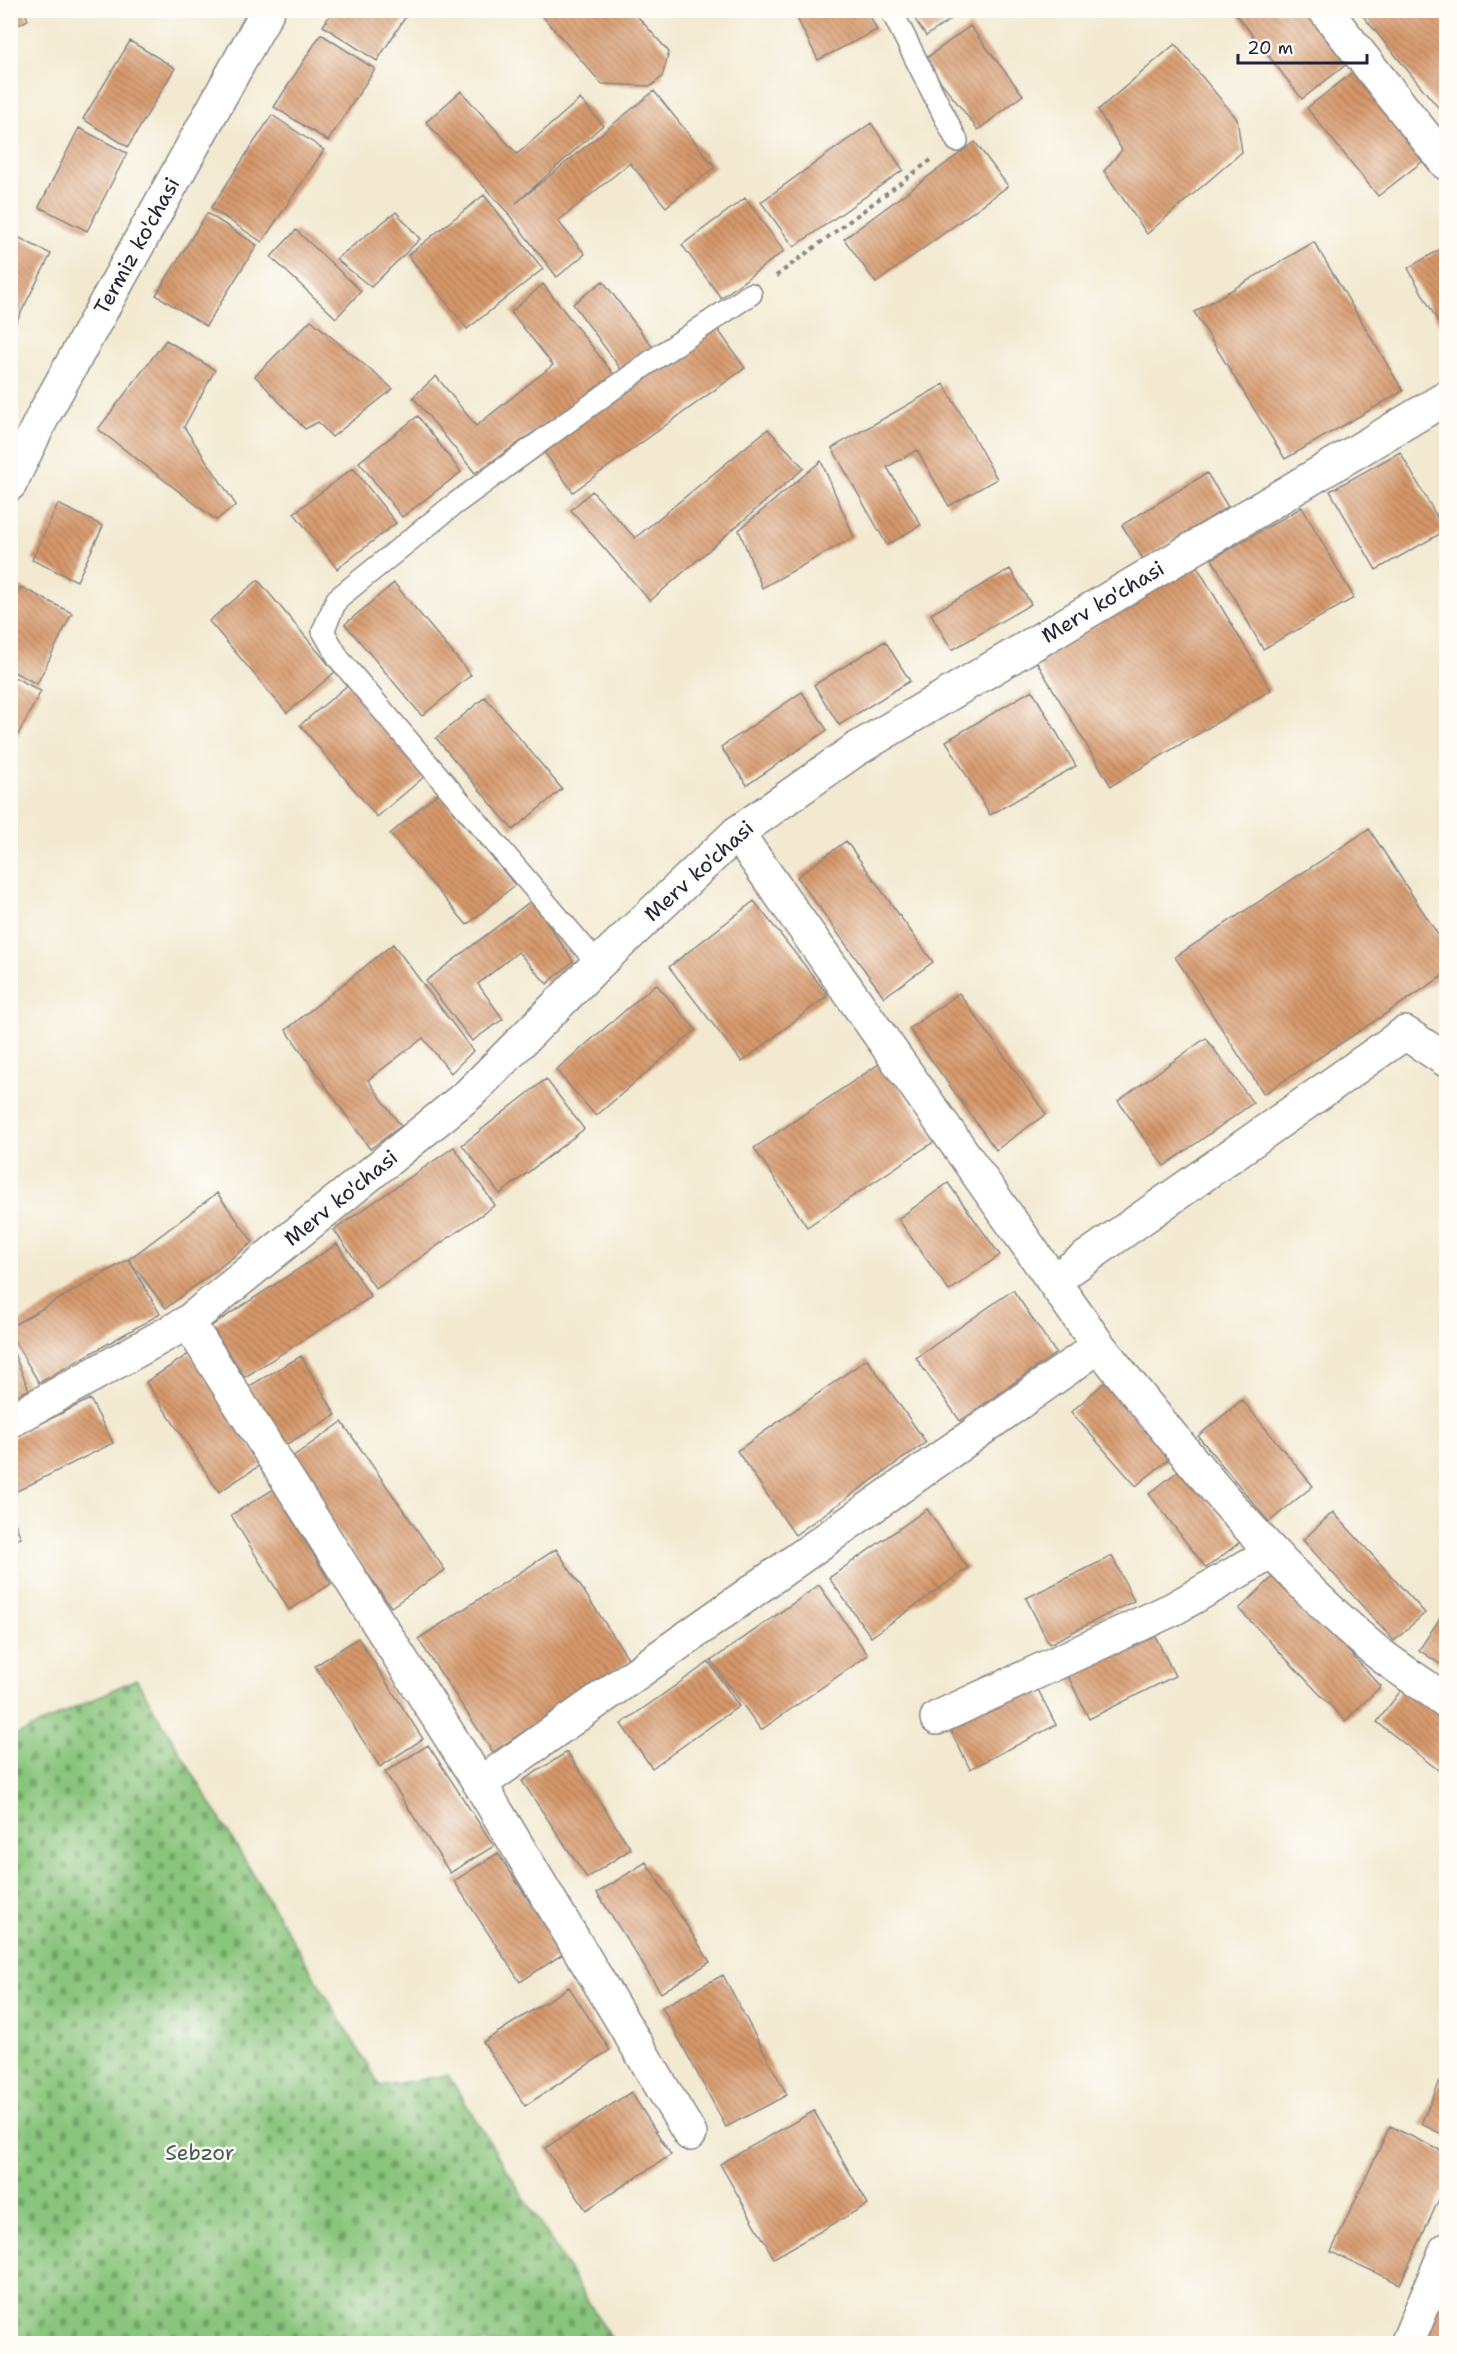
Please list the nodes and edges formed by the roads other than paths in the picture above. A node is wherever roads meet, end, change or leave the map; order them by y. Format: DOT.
graph roads {
  1 [pos="268,10"];
  2 [pos="891,10"];
  3 [pos="1325,10"];
  4 [pos="957,141"];
  5 [pos="1446,163"];
  6 [pos="751,294"];
  7 [pos="1446,398"];
  8 [pos="10,484"];
  9 [pos="737,833"];
  10 [pos="598,964"];
  11 [pos="1446,1060"];
  12 [pos="1053,1281"];
  13 [pos="188,1322"];
  14 [pos="1099,1346"];
  15 [pos="10,1421"];
  16 [pos="1272,1552"];
  17 [pos="1446,1701"];
  18 [pos="938,1718"];
  19 [pos="480,1784"];
  20 [pos="690,2134"];
  21 [pos="1446,2250"];
  22 [pos="1407,2343"];
  1 -- 8 [label="street, Termiz ko'chasi"];
  2 -- 4 [label="lane"];
  3 -- 5 [label="street"];
  6 -- 10 [label="lane"];
  7 -- 9 [label="street, Merv ko'chasi"];
  9 -- 10 [label="street, Merv ko'chasi"];
  9 -- 12 [label="street"];
  10 -- 13 [label="street, Merv ko'chasi"];
  11 -- 12 [label="street"];
  12 -- 14 [label="street"];
  13 -- 15 [label="street, Merv ko'chasi"];
  13 -- 19 [label="street"];
  14 -- 16 [label="street"];
  14 -- 19 [label="street"];
  16 -- 17 [label="street"];
  16 -- 18 [label="street"];
  19 -- 20 [label="street"];
  21 -- 22 [label="street"];
}
